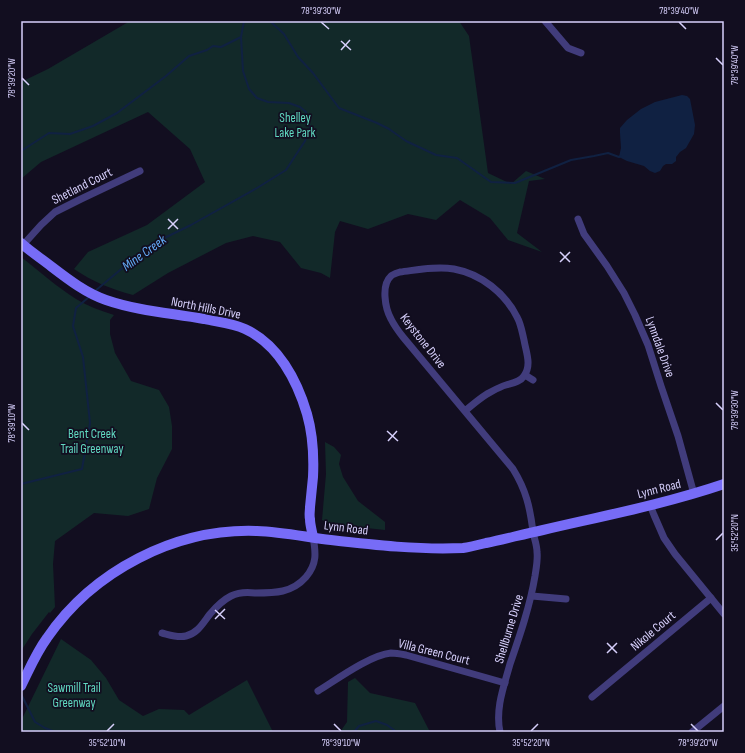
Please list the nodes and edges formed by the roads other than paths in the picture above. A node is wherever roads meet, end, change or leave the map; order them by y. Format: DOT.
graph roads {
  1 [pos="545,21"];
  2 [pos="581,53"];
  3 [pos="140,171"];
  4 [pos="578,219"];
  5 [pos="22,244"];
  6 [pos="525,375"];
  7 [pos="533,380"];
  8 [pos="465,411"];
  9 [pos="724,484"];
  10 [pos="694,494"];
  11 [pos="650,505"];
  12 [pos="533,532"];
  13 [pos="313,537"];
  14 [pos="532,596"];
  15 [pos="711,598"];
  16 [pos="566,599"];
  17 [pos="724,614"];
  18 [pos="162,633"];
  19 [pos="505,682"];
  20 [pos="21,686"];
  21 [pos="318,691"];
  22 [pos="592,697"];
  23 [pos="724,706"];
  24 [pos="500,732"];
  25 [pos="692,732"];
  1 -- 2 [label="street"];
  3 -- 5 [label="street, Shetland Court"];
  4 -- 10 [label="street, Lynndale Drive"];
  5 -- 13 [label="main road, North Hills Drive"];
  6 -- 7 [label="street"];
  6 -- 8 [label="street"];
  6 -- 8 [label="street, Keystone Drive"];
  8 -- 12 [label="street, Keystone Drive"];
  9 -- 10 [label="main road, Lynn Road"];
  10 -- 11 [label="main road, Lynn Road"];
  11 -- 12 [label="main road, Lynn Road"];
  11 -- 15 [label="street"];
  12 -- 13 [label="main road, Lynn Road"];
  12 -- 14 [label="street, Shellburne Drive"];
  13 -- 18 [label="street"];
  13 -- 20 [label="main road, Lynn Road"];
  14 -- 16 [label="street"];
  14 -- 19 [label="street, Shellburne Drive"];
  15 -- 17 [label="street"];
  15 -- 22 [label="street, Nikole Court"];
  19 -- 21 [label="street, Villa Green Court"];
  19 -- 24 [label="street, Shellburne Drive"];
  23 -- 25 [label="street"];
}
